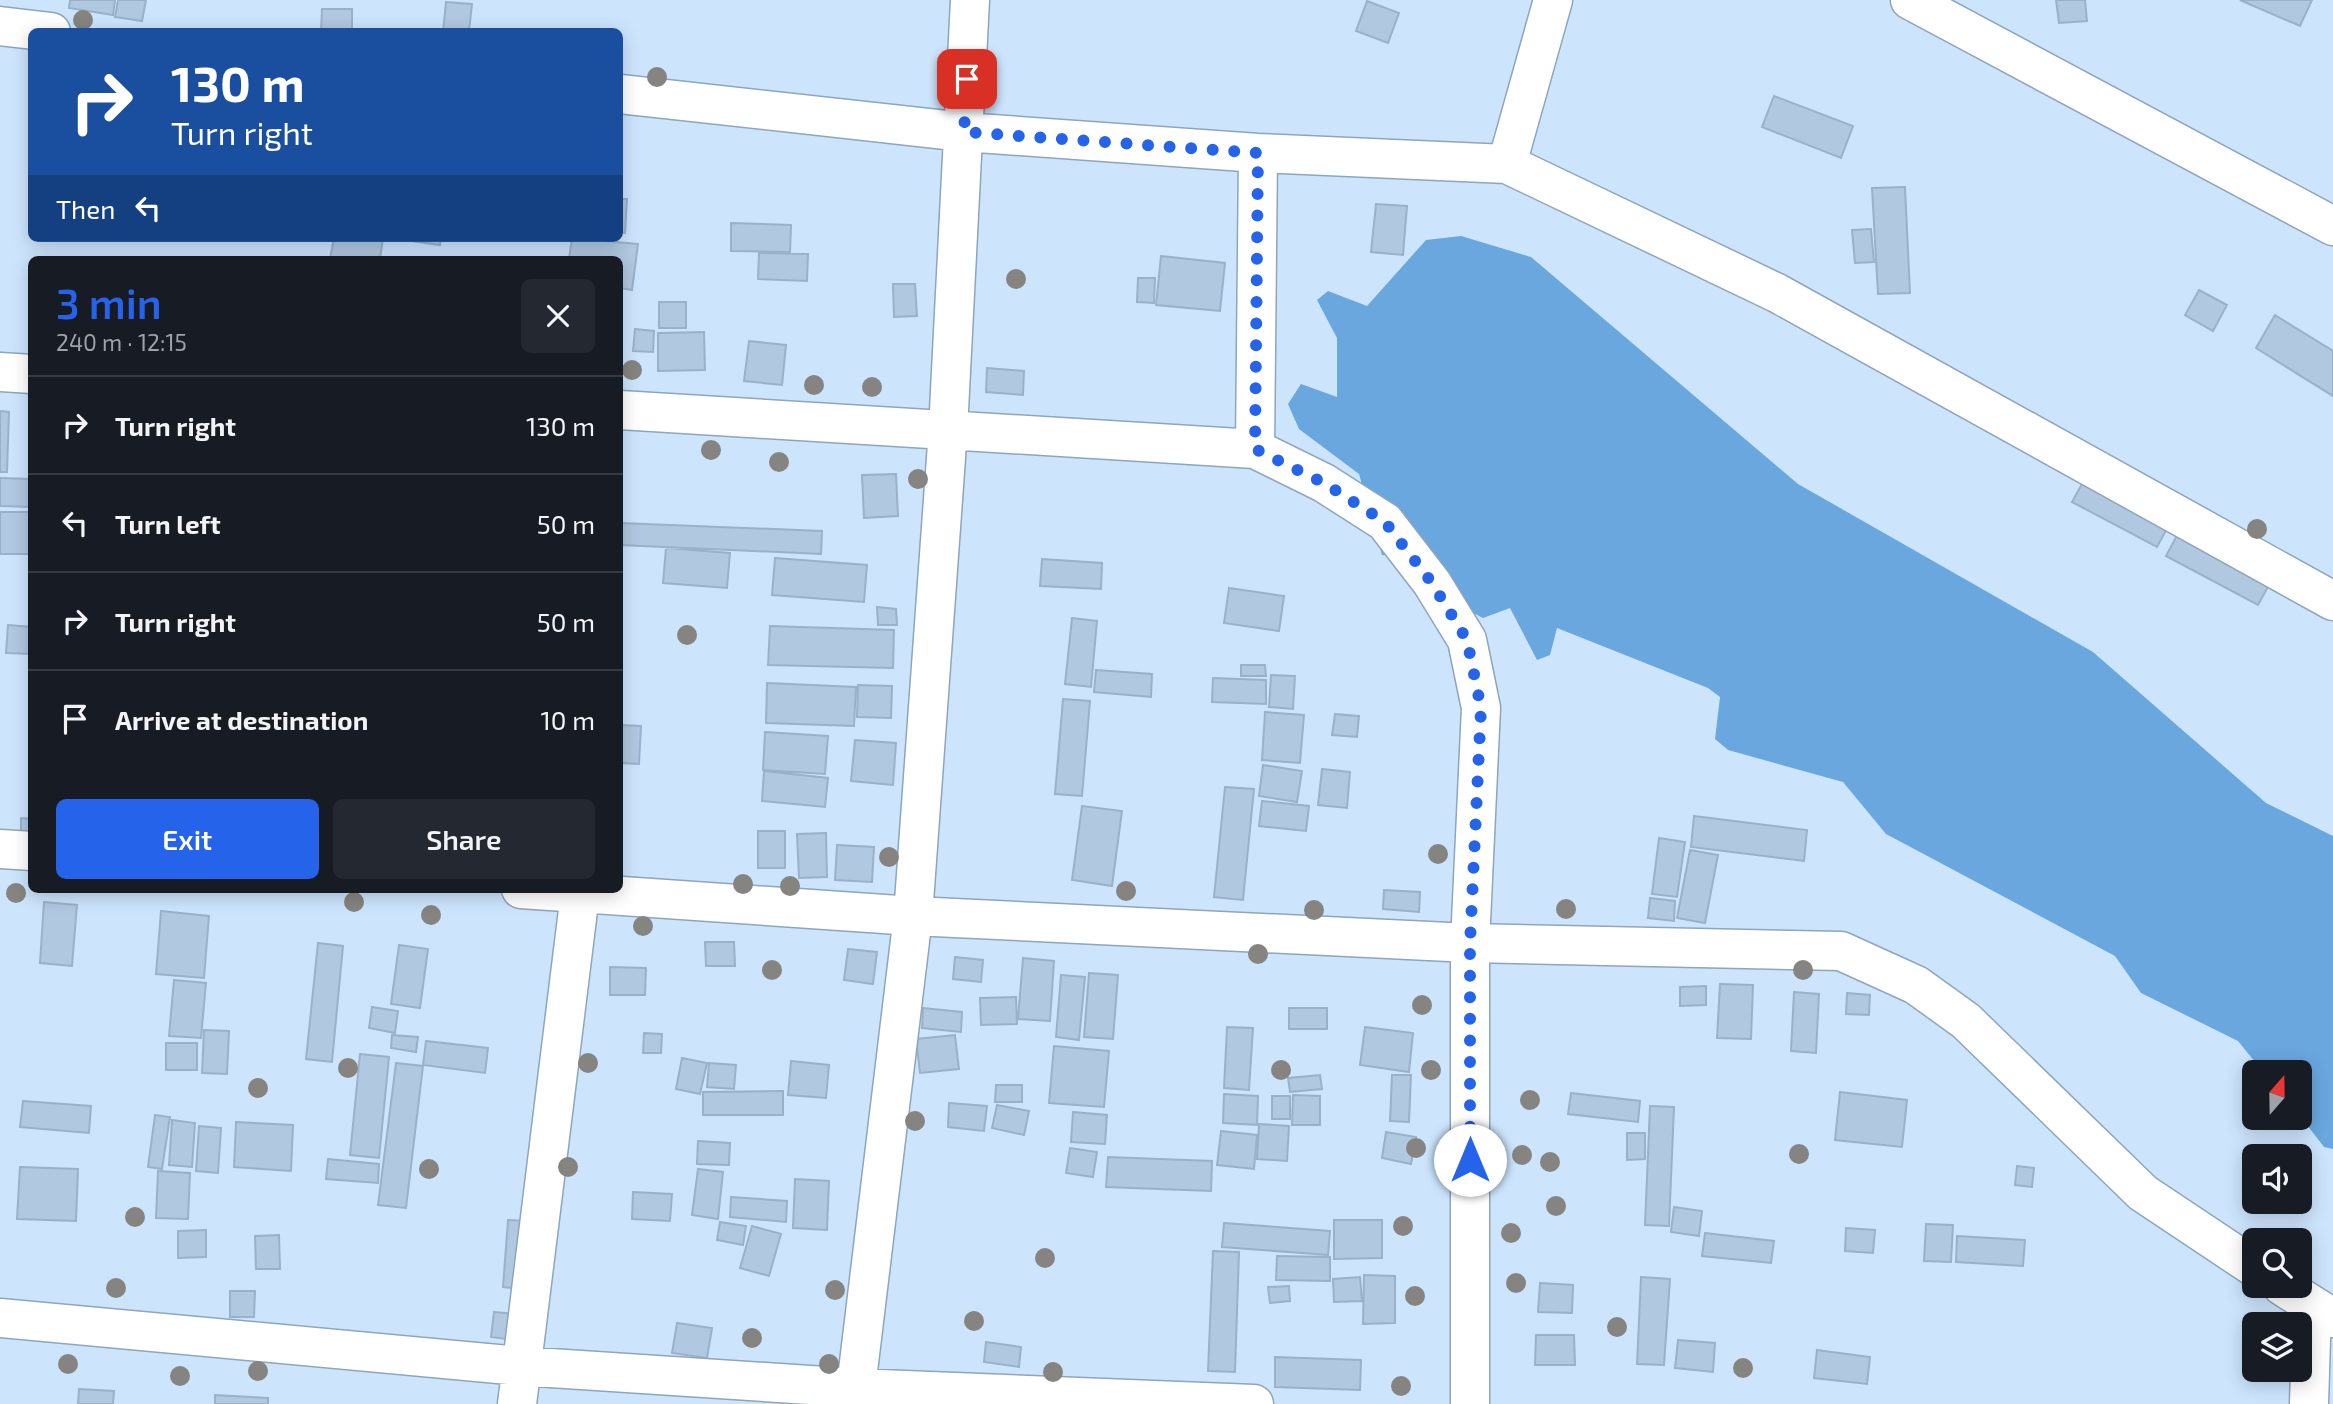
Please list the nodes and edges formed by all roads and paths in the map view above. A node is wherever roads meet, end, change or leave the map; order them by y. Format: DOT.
graph roads {
  1 [pos="970,0"];
  2 [pos="1553,0"];
  3 [pos="1910,0"];
  4 [pos="0,26"];
  5 [pos="28,29"];
  6 [pos="623,94"];
  7 [pos="964,132"];
  8 [pos="1258,153"];
  9 [pos="1507,164"];
  10 [pos="2333,226"];
  11 [pos="0,372"];
  12 [pos="28,374"];
  13 [pos="623,410"];
  14 [pos="948,430"];
  15 [pos="1255,449"];
  16 [pos="2333,601"];
  17 [pos="0,849"];
  18 [pos="28,851"];
  19 [pos="568,893"];
  20 [pos="580,894"];
  21 [pos="913,916"];
  22 [pos="1470,943"];
  23 [pos="2242,1259"];
  24 [pos="2309,1303"];
  25 [pos="0,1318"];
  26 [pos="520,1366"];
  27 [pos="854,1396"];
  28 [pos="517,1404"];
  29 [pos="1254,1404"];
  30 [pos="1470,1404"];
  31 [pos="2309,1404"];
  1 -- 7 [label="street"];
  2 -- 9 [label="street"];
  3 -- 10 [label="street"];
  4 -- 5 [label="street"];
  6 -- 7 [label="street"];
  7 -- 8 [label="street"];
  7 -- 14 [label="street"];
  8 -- 9 [label="street"];
  8 -- 15 [label="street"];
  9 -- 16 [label="street"];
  11 -- 12 [label="street"];
  13 -- 14 [label="street"];
  14 -- 15 [label="street"];
  14 -- 21 [label="street"];
  15 -- 22 [label="street"];
  17 -- 18 [label="street"];
  19 -- 20 [label="street"];
  20 -- 21 [label="street"];
  20 -- 26 [label="street"];
  21 -- 22 [label="street"];
  21 -- 27 [label="street"];
  22 -- 23 [label="street"];
  22 -- 30 [label="street"];
  24 -- 31 [label="street"];
  25 -- 26 [label="street"];
  26 -- 27 [label="street"];
  26 -- 28 [label="street"];
  27 -- 29 [label="street"];
}
